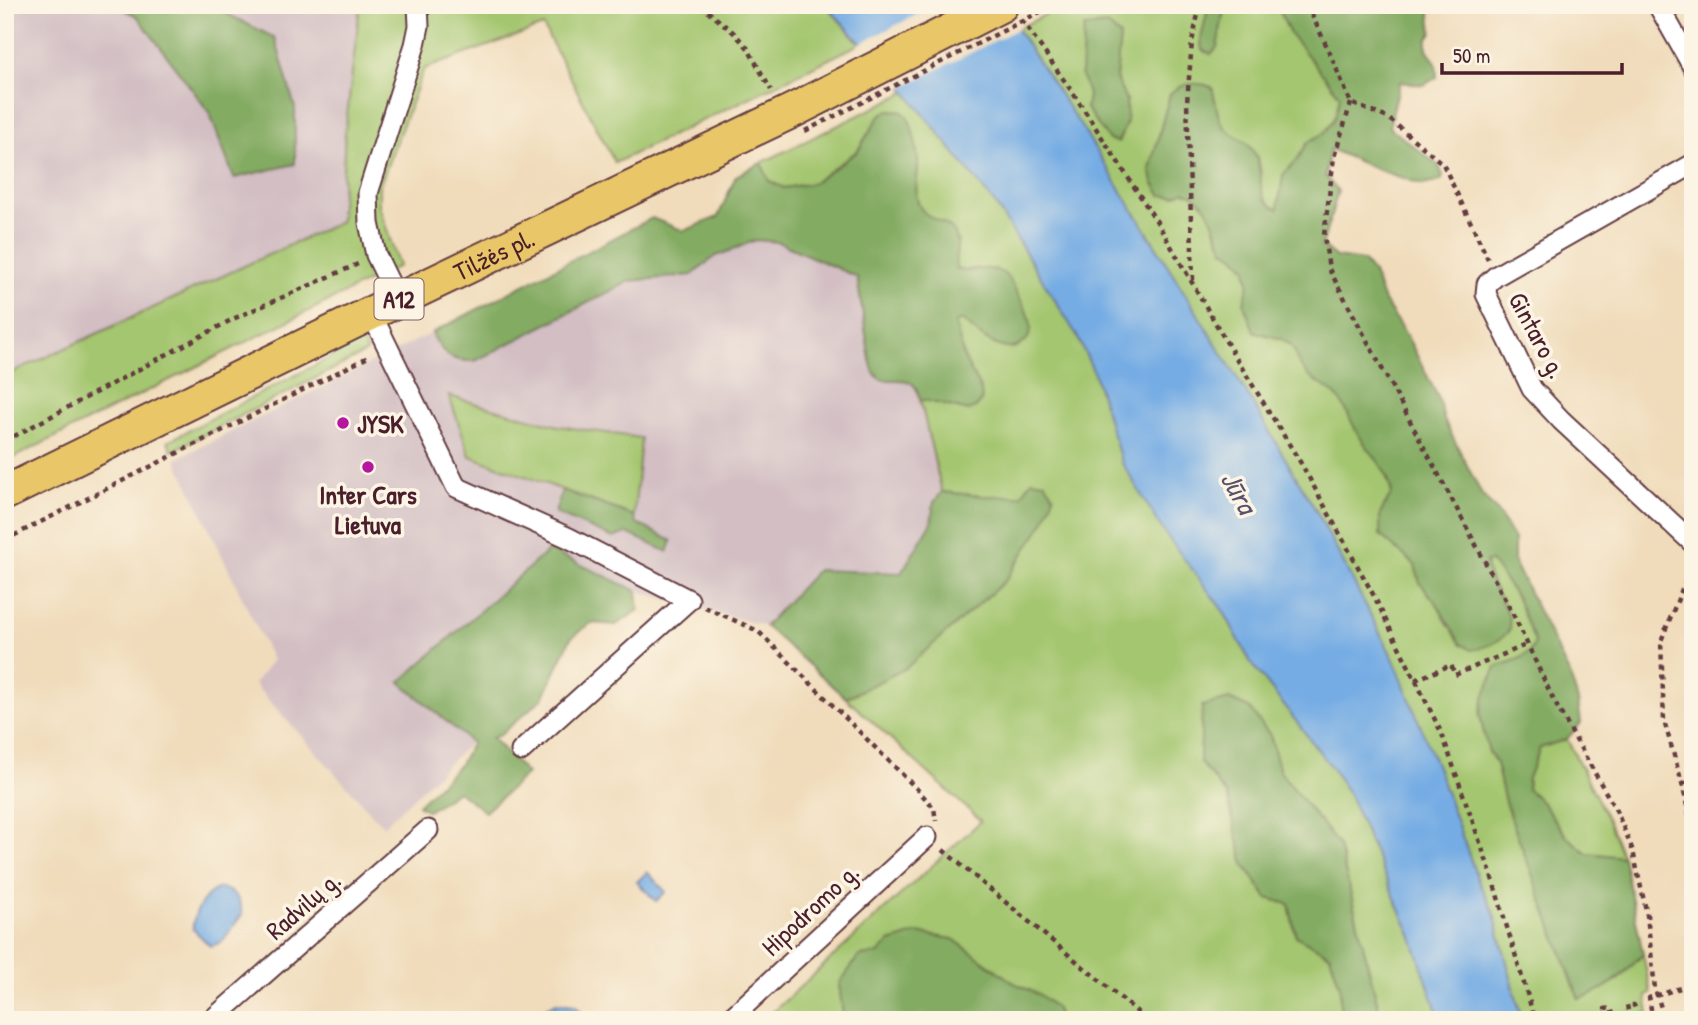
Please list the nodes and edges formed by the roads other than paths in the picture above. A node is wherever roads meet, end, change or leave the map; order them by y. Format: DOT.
graph roads {
  1 [pos="418,5"];
  2 [pos="1658,5"];
  3 [pos="1010,10"];
  4 [pos="1693,67"];
  5 [pos="1693,164"];
  6 [pos="385,306"];
  7 [pos="5,493"];
  8 [pos="1693,543"];
  9 [pos="521,751"];
  10 [pos="428,830"];
  11 [pos="927,837"];
  12 [pos="212,1020"];
  13 [pos="729,1020"];
  1 -- 6 [label="street"];
  2 -- 4 [label="street"];
  3 -- 6 [label="highway, Tilžės pl. / A12"];
  5 -- 8 [label="street, Gintaro g."];
  6 -- 7 [label="highway, Tilžės pl. / A12"];
  6 -- 9 [label="street"];
  10 -- 12 [label="street, Radvilų g."];
  11 -- 13 [label="street, Hipodromo g."];
}
